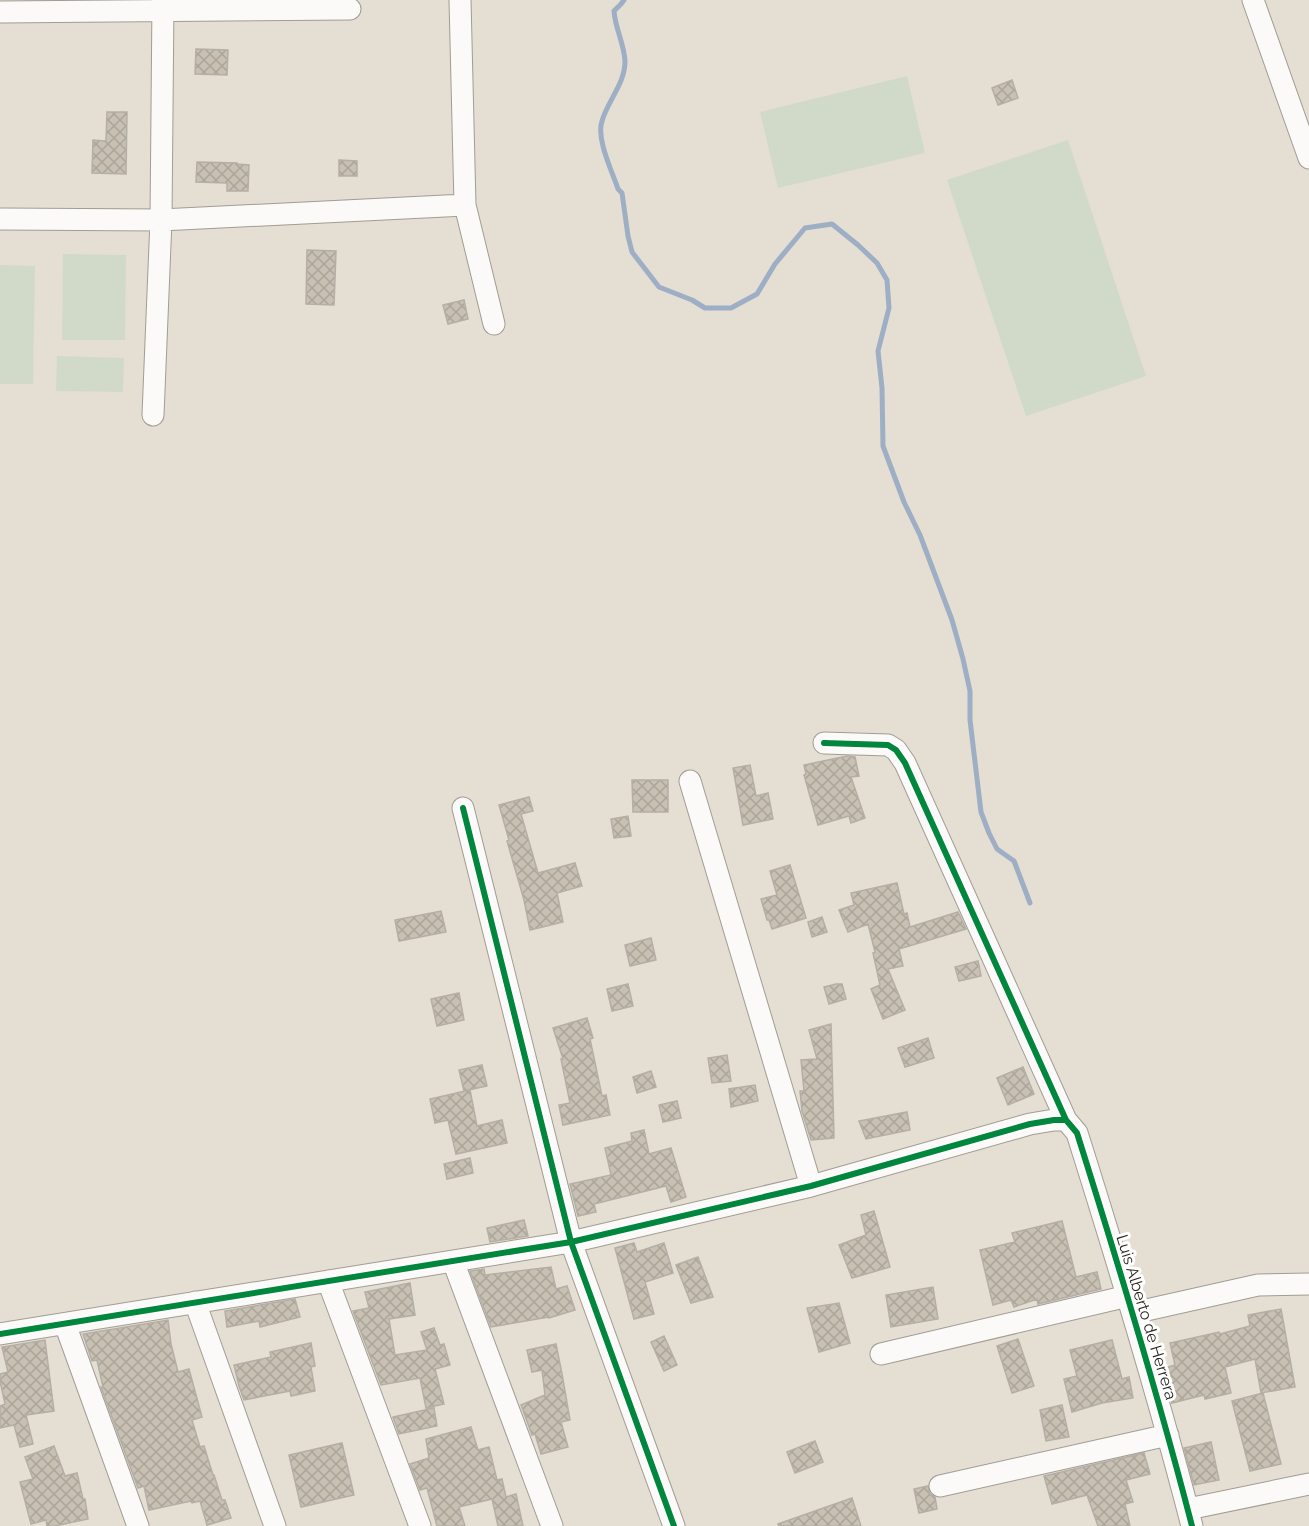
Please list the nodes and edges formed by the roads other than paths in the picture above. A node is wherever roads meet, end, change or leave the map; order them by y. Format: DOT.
graph roads {
  1 [pos="460,0"];
  2 [pos="1253,0"];
  3 [pos="163,5"];
  4 [pos="350,9"];
  5 [pos="0,12"];
  6 [pos="1309,158"];
  7 [pos="465,205"];
  8 [pos="0,219"];
  9 [pos="161,220"];
  10 [pos="494,324"];
  11 [pos="153,415"];
  12 [pos="824,743"];
  13 [pos="690,781"];
  14 [pos="463,808"];
  15 [pos="1066,1120"];
  16 [pos="812,1186"];
  17 [pos="571,1242"];
  18 [pos="453,1261"];
  19 [pos="328,1281"];
  20 [pos="1309,1284"];
  21 [pos="195,1302"];
  22 [pos="1131,1305"];
  23 [pos="65,1324"];
  24 [pos="0,1334"];
  25 [pos="881,1354"];
  26 [pos="1168,1435"];
  27 [pos="1309,1484"];
  28 [pos="940,1486"];
  29 [pos="1190,1518"];
  30 [pos="138,1526"];
  31 [pos="275,1526"];
  32 [pos="420,1526"];
  33 [pos="552,1526"];
  34 [pos="674,1526"];
  1 -- 7 [label="street"];
  2 -- 6 [label="street"];
  3 -- 4 [label="street"];
  3 -- 5 [label="street"];
  3 -- 9 [label="street"];
  7 -- 9 [label="street"];
  7 -- 10 [label="street"];
  8 -- 9 [label="street"];
  9 -- 11 [label="street"];
  12 -- 15 [label="street, Luis Alberto de Herrera"];
  13 -- 16 [label="street"];
  14 -- 17 [label="street"];
  15 -- 16 [label="street"];
  15 -- 22 [label="street, Luis Alberto de Herrera"];
  16 -- 17 [label="street"];
  17 -- 18 [label="street"];
  17 -- 34 [label="street"];
  18 -- 19 [label="street"];
  18 -- 33 [label="street"];
  19 -- 21 [label="street"];
  19 -- 32 [label="street"];
  20 -- 22 [label="street"];
  21 -- 23 [label="street"];
  21 -- 31 [label="street"];
  22 -- 25 [label="street"];
  22 -- 26 [label="street, Luis Alberto de Herrera"];
  23 -- 24 [label="street"];
  23 -- 30 [label="street"];
  26 -- 28 [label="street"];
  26 -- 29 [label="street, Luis Alberto de Herrera"];
  27 -- 29 [label="street"];
}
